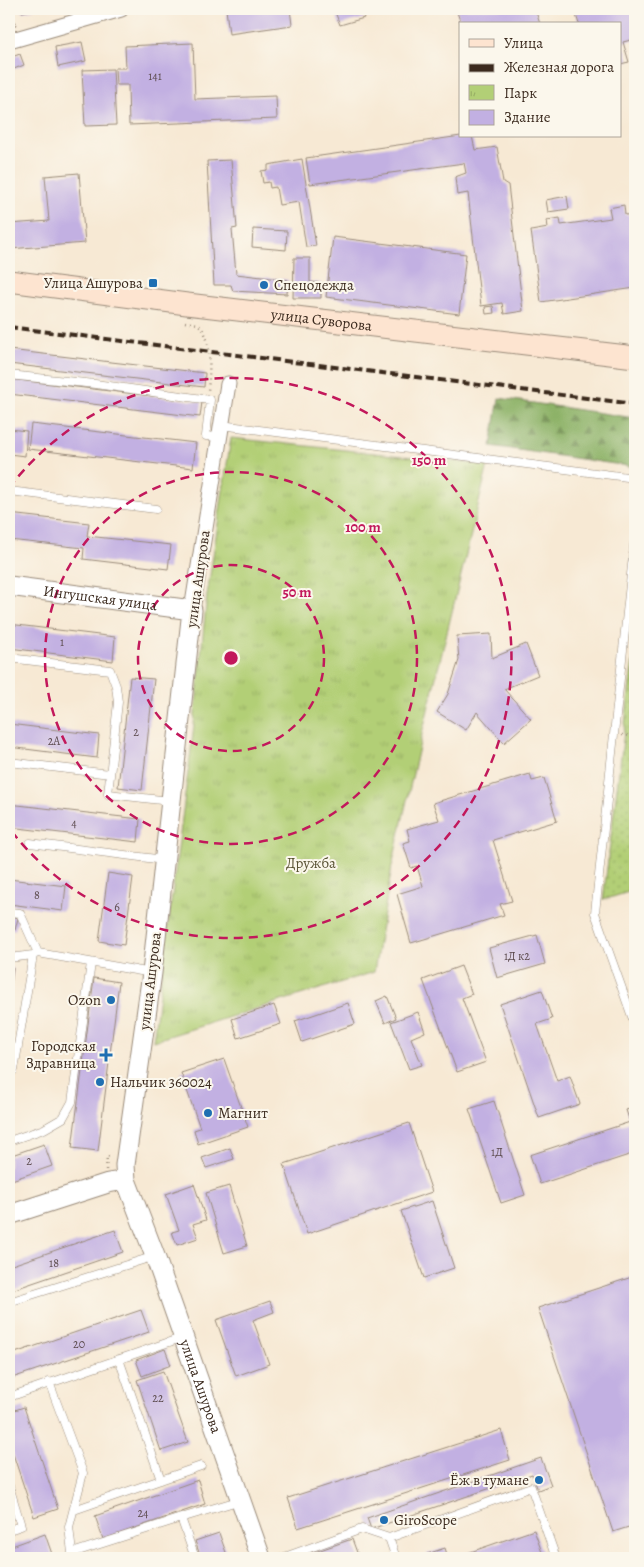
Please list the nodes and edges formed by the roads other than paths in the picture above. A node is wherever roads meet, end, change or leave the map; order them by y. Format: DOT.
graph roads {
  1 [pos="121,9"];
  2 [pos="9,41"];
  3 [pos="9,281"];
  4 [pos="635,357"];
  5 [pos="9,375"];
  6 [pos="228,384"];
  7 [pos="220,431"];
  8 [pos="635,478"];
  9 [pos="9,491"];
  10 [pos="156,509"];
  11 [pos="635,537"];
  12 [pos="9,586"];
  13 [pos="192,610"];
  14 [pos="9,658"];
  15 [pos="9,762"];
  16 [pos="110,774"];
  17 [pos="171,801"];
  18 [pos="30,844"];
  19 [pos="164,860"];
  20 [pos="9,912"];
  21 [pos="35,954"];
  22 [pos="9,958"];
  23 [pos="91,963"];
  24 [pos="152,973"];
  25 [pos="635,1024"];
  26 [pos="14,1070"];
  27 [pos="9,1141"];
  28 [pos="126,1180"];
  29 [pos="9,1216"];
  30 [pos="156,1256"];
  31 [pos="9,1302"];
  32 [pos="184,1337"];
  33 [pos="120,1359"];
  34 [pos="50,1382"];
  35 [pos="9,1396"];
  36 [pos="201,1466"];
  37 [pos="161,1480"];
  38 [pos="9,1486"];
  39 [pos="240,1500"];
  40 [pos="74,1510"];
  41 [pos="181,1518"];
  42 [pos="9,1530"];
  43 [pos="389,1538"];
  44 [pos="73,1556"];
  45 [pos="195,1558"];
  46 [pos="261,1558"];
  47 [pos="282,1558"];
  48 [pos="396,1558"];
  49 [pos="556,1558"];
  1 -- 2 [label="street"];
  3 -- 4 [label="main road, улица Суворова"];
  5 -- 7 [label="lane"];
  6 -- 7 [label="street, улица Ашурова"];
  7 -- 8 [label="lane"];
  7 -- 13 [label="street, улица Ашурова"];
  9 -- 10 [label="lane"];
  11 -- 25 [label="lane"];
  12 -- 13 [label="street, Ингушская улица"];
  13 -- 17 [label="street, улица Ашурова"];
  14 -- 16 [label="lane"];
  15 -- 16 [label="lane"];
  16 -- 17 [label="lane"];
  17 -- 19 [label="street, улица Ашурова"];
  18 -- 19 [label="lane"];
  19 -- 24 [label="street, улица Ашурова"];
  20 -- 21 [label="lane"];
  21 -- 22 [label="lane"];
  21 -- 23 [label="lane"];
  21 -- 26 [label="lane"];
  23 -- 24 [label="lane"];
  23 -- 27 [label="lane"];
  24 -- 28 [label="street, улица Ашурова"];
  28 -- 29 [label="street"];
  28 -- 30 [label="street, улица Ашурова"];
  30 -- 31 [label="lane"];
  30 -- 32 [label="street, улица Ашурова"];
  32 -- 33 [label="lane"];
  32 -- 39 [label="street, улица Ашурова"];
  33 -- 34 [label="lane"];
  33 -- 37 [label="lane"];
  34 -- 35 [label="lane"];
  34 -- 40 [label="lane"];
  36 -- 37 [label="lane"];
  37 -- 40 [label="lane"];
  38 -- 42 [label="lane"];
  39 -- 41 [label="lane"];
  39 -- 46 [label="street, улица Ашурова"];
  40 -- 44 [label="lane"];
  41 -- 44 [label="lane"];
  41 -- 45 [label="lane"];
  43 -- 47 [label="lane"];
  43 -- 48 [label="lane"];
  43 -- 49 [label="lane"];
}
